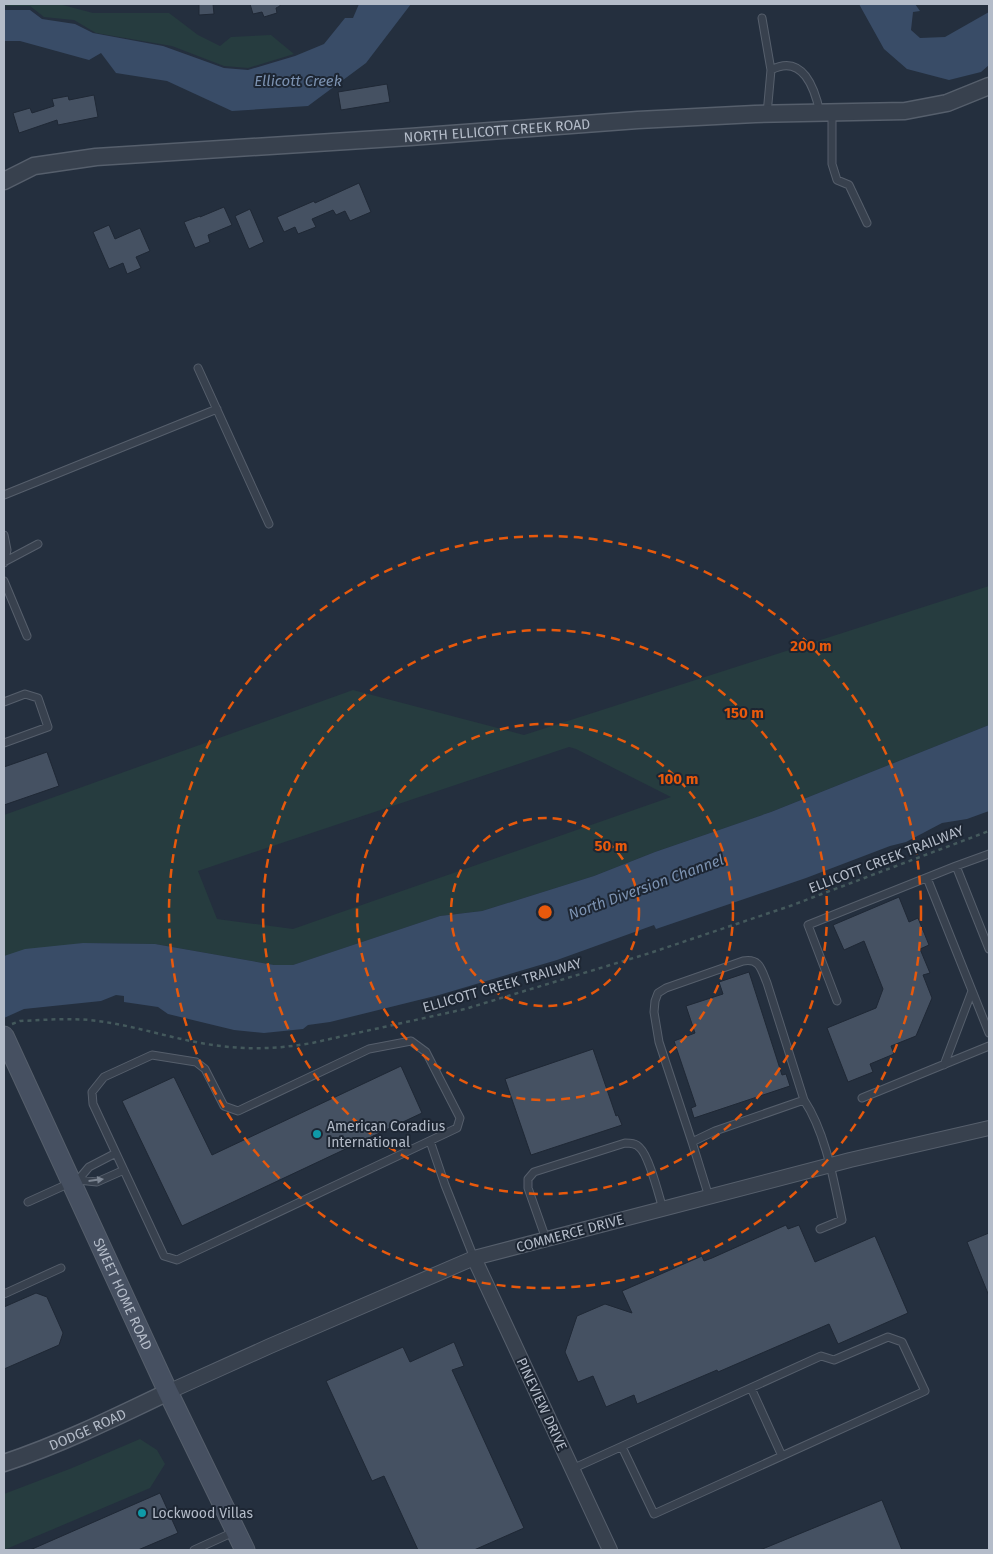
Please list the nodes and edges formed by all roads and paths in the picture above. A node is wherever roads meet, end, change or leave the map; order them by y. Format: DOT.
graph roads {
  1 [pos="762,18"];
  2 [pos="772,70"];
  3 [pos="989,86"];
  4 [pos="826,113"];
  5 [pos="767,114"];
  6 [pos="4,181"];
  7 [pos="867,223"];
  8 [pos="198,368"];
  9 [pos="217,409"];
  10 [pos="4,495"];
  11 [pos="269,524"];
  12 [pos="4,536"];
  13 [pos="38,544"];
  14 [pos="4,562"];
  15 [pos="4,581"];
  16 [pos="27,636"];
  17 [pos="4,702"];
  18 [pos="4,744"];
  19 [pos="989,831"];
  20 [pos="989,854"];
  21 [pos="956,866"];
  22 [pos="928,878"];
  23 [pos="989,949"];
  24 [pos="972,991"];
  25 [pos="837,1001"];
  26 [pos="8,1030"];
  27 [pos="989,1033"];
  28 [pos="989,1046"];
  29 [pos="944,1065"];
  30 [pos="862,1098"];
  31 [pos="804,1100"];
  32 [pos="989,1128"];
  33 [pos="430,1141"];
  34 [pos="692,1142"];
  35 [pos="116,1154"];
  36 [pos="831,1166"];
  37 [pos="124,1170"];
  38 [pos="75,1181"];
  39 [pos="709,1197"];
  40 [pos="28,1202"];
  41 [pos="663,1209"];
  42 [pos="820,1229"];
  43 [pos="546,1239"];
  44 [pos="474,1258"];
  45 [pos="61,1268"];
  46 [pos="4,1294"];
  47 [pos="751,1388"];
  48 [pos="168,1392"];
  49 [pos="622,1447"];
  50 [pos="782,1456"];
  51 [pos="4,1463"];
  52 [pos="572,1469"];
  53 [pos="236,1531"];
  54 [pos="199,1549"];
  55 [pos="245,1550"];
  56 [pos="610,1550"];
  1 -- 2 [label="lane"];
  2 -- 4 [label="lane"];
  2 -- 5 [label="lane"];
  3 -- 4 [label="street, NORTH ELLICOTT CREEK ROAD"];
  4 -- 5 [label="street, NORTH ELLICOTT CREEK ROAD"];
  4 -- 7 [label="lane"];
  5 -- 6 [label="street, NORTH ELLICOTT CREEK ROAD"];
  8 -- 9 [label="lane"];
  9 -- 10 [label="lane"];
  9 -- 11 [label="lane"];
  12 -- 14 [label="lane"];
  13 -- 14 [label="lane"];
  15 -- 16 [label="lane"];
  17 -- 18 [label="lane"];
  19 -- 26 [label="path, ELLICOTT CREEK TRAILWAY"];
  20 -- 21 [label="lane"];
  21 -- 22 [label="lane"];
  21 -- 23 [label="lane"];
  22 -- 24 [label="lane"];
  22 -- 25 [label="lane"];
  24 -- 27 [label="lane"];
  24 -- 29 [label="lane"];
  26 -- 38 [label="main road, SWEET HOME ROAD"];
  28 -- 29 [label="lane"];
  29 -- 30 [label="lane"];
  31 -- 34 [label="lane"];
  31 -- 34 [label="lane"];
  31 -- 36 [label="lane"];
  32 -- 36 [label="street, COMMERCE DRIVE"];
  33 -- 35 [label="lane"];
  33 -- 37 [label="lane"];
  33 -- 44 [label="lane"];
  34 -- 39 [label="lane"];
  35 -- 37 [label="lane"];
  35 -- 38 [label="lane"];
  36 -- 39 [label="street, COMMERCE DRIVE"];
  36 -- 42 [label="lane"];
  38 -- 37 [label="lane, one-way"];
  38 -- 40 [label="lane"];
  38 -- 48 [label="main road, SWEET HOME ROAD"];
  39 -- 41 [label="street, COMMERCE DRIVE"];
  41 -- 43 [label="street, COMMERCE DRIVE"];
  41 -- 43 [label="lane"];
  43 -- 44 [label="street, COMMERCE DRIVE"];
  44 -- 48 [label="street, COMMERCE DRIVE"];
  44 -- 52 [label="street, PINEVIEW DRIVE"];
  45 -- 46 [label="lane"];
  47 -- 49 [label="lane"];
  47 -- 50 [label="lane"];
  47 -- 50 [label="lane"];
  48 -- 51 [label="street, DODGE ROAD"];
  48 -- 53 [label="main road, SWEET HOME ROAD"];
  49 -- 50 [label="lane"];
  49 -- 52 [label="lane"];
  52 -- 56 [label="street, PINEVIEW DRIVE"];
  53 -- 54 [label="lane"];
  53 -- 55 [label="main road, SWEET HOME ROAD"];
}
